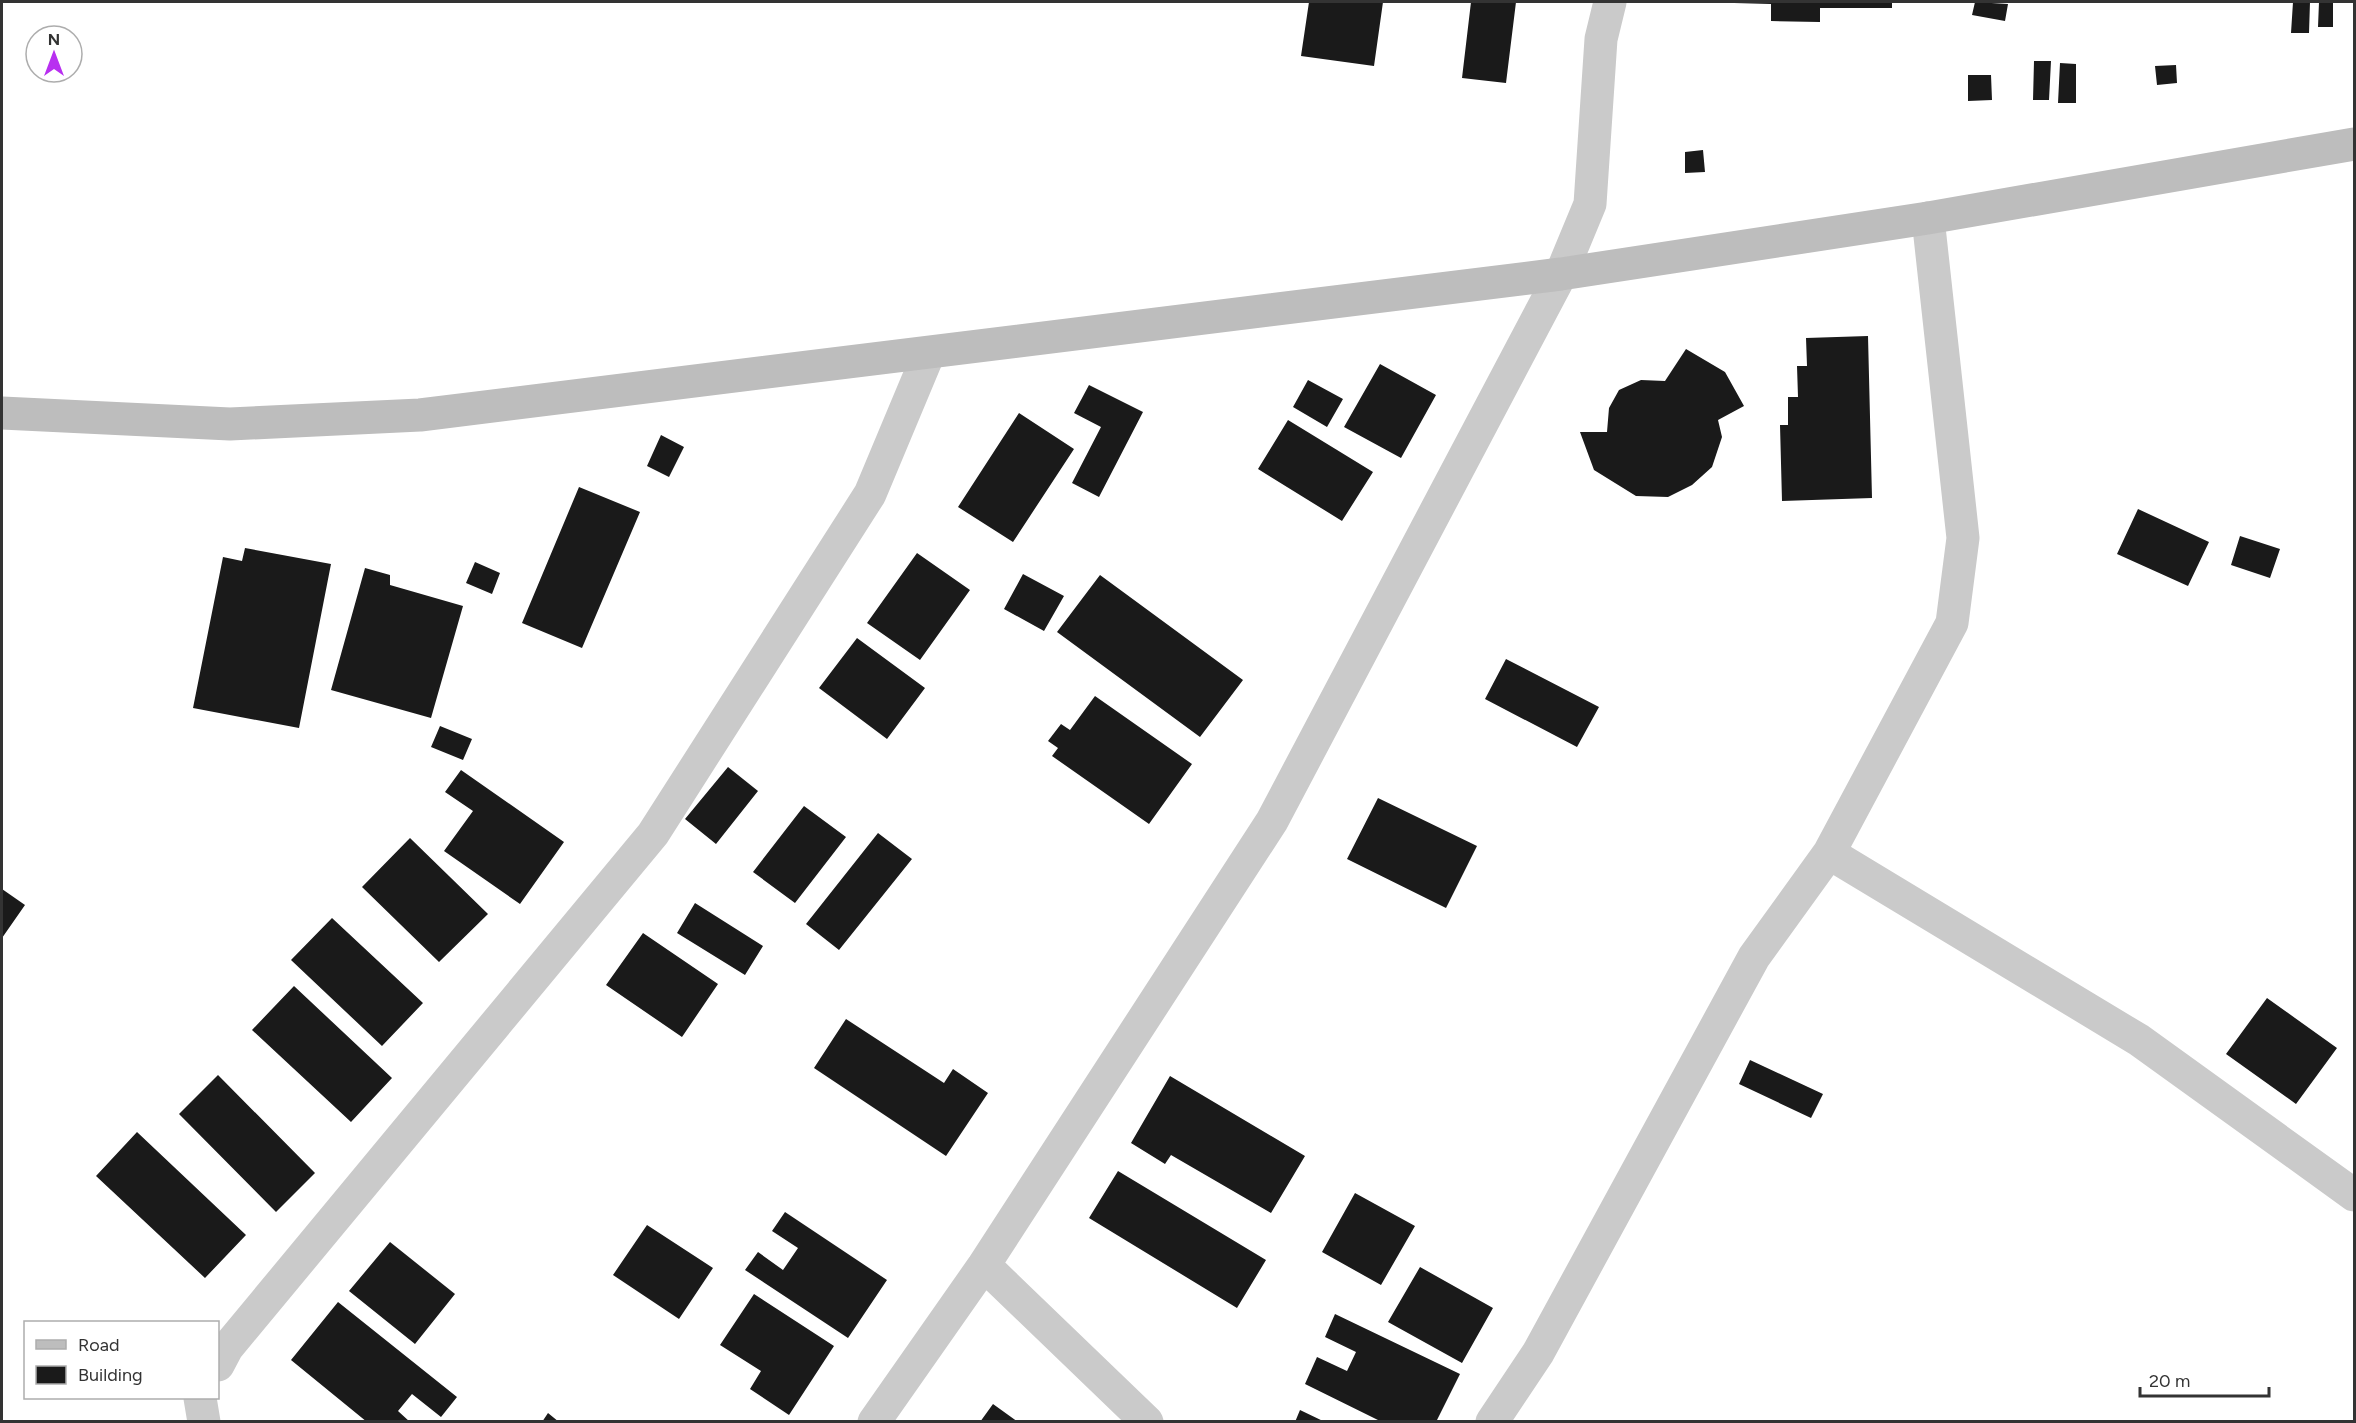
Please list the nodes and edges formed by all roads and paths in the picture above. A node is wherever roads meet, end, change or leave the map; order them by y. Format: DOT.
graph roads {
  1 [pos="1610,2"];
  2 [pos="2355,144"];
  3 [pos="1928,218"];
  4 [pos="1561,274"];
  5 [pos="930,353"];
  6 [pos="2,413"];
  7 [pos="1829,853"];
  8 [pos="2355,1195"];
  9 [pos="984,1265"];
  10 [pos="219,1363"];
  11 [pos="200,1399"];
  12 [pos="204,1422"];
  13 [pos="874,1422"];
  14 [pos="1147,1422"];
  15 [pos="1492,1422"];
  1 -- 4 [label="street"];
  2 -- 3 [label="main road"];
  3 -- 4 [label="main road"];
  3 -- 7 [label="street"];
  4 -- 5 [label="main road"];
  4 -- 9 [label="street"];
  5 -- 6 [label="main road"];
  5 -- 10 [label="street"];
  7 -- 8 [label="street"];
  7 -- 15 [label="street"];
  9 -- 13 [label="street"];
  9 -- 14 [label="street"];
  11 -- 12 [label="street"];
}
